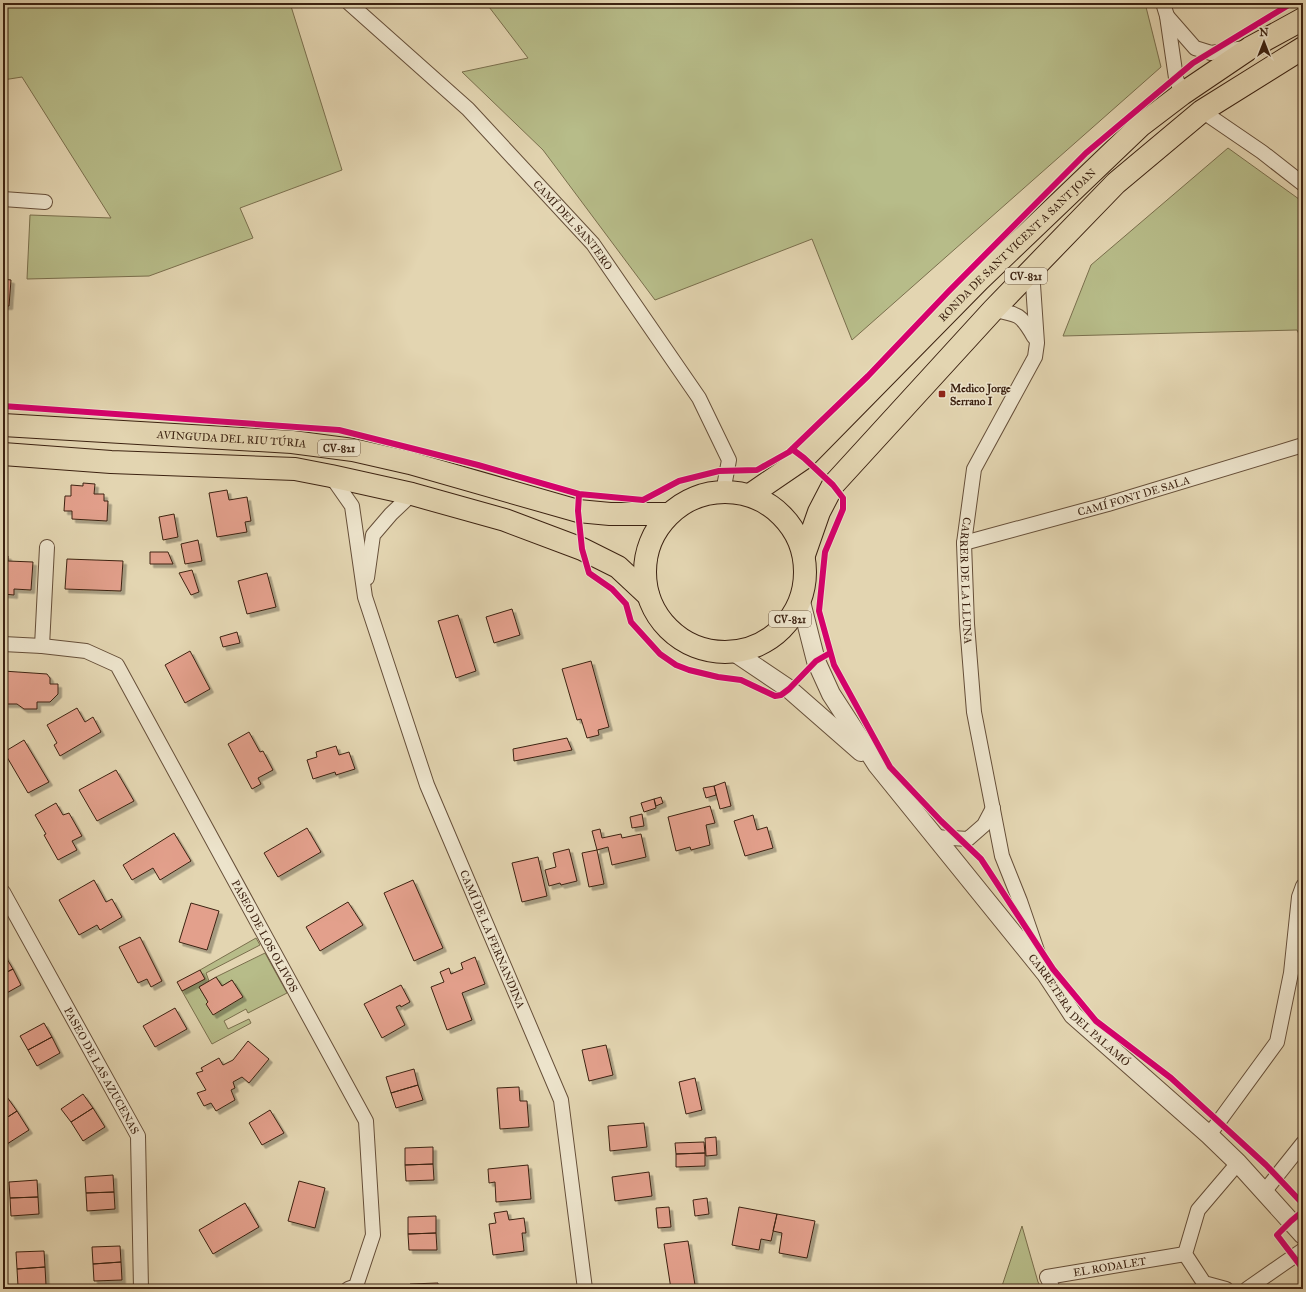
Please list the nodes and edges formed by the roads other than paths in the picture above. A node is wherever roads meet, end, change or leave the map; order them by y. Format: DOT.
graph roads {
  1 [pos="349,3"];
  2 [pos="1165,9"];
  3 [pos="1303,19"];
  4 [pos="1250,48"];
  5 [pos="1303,48"];
  6 [pos="1182,94"];
  7 [pos="1202,111"];
  8 [pos="1303,184"];
  9 [pos="3,199"];
  10 [pos="45,202"];
  11 [pos="1032,270"];
  12 [pos="993,310"];
  13 [pos="1037,343"];
  14 [pos="3,425"];
  15 [pos="1303,445"];
  16 [pos="3,454"];
  17 [pos="331,476"];
  18 [pos="722,492"];
  19 [pos="412,494"];
  20 [pos="750,495"];
  21 [pos="667,514"];
  22 [pos="964,543"];
  23 [pos="47,547"];
  24 [pos="804,556"];
  25 [pos="648,595"];
  26 [pos="365,597"];
  27 [pos="800,598"];
  28 [pos="3,644"];
  29 [pos="42,646"];
  30 [pos="734,652"];
  31 [pos="876,765"];
  32 [pos="993,808"];
  33 [pos="934,837"];
  34 [pos="1303,886"];
  35 [pos="3,892"];
  36 [pos="1046,974"];
  37 [pos="1209,1135"];
  38 [pos="1303,1143"];
  39 [pos="1238,1163"];
  40 [pos="1264,1192"];
  41 [pos="1303,1235"];
  42 [pos="1303,1250"];
  43 [pos="1186,1254"];
  44 [pos="141,1289"];
  45 [pos="348,1289"];
  46 [pos="585,1289"];
  47 [pos="1053,1289"];
  48 [pos="1226,1289"];
  49 [pos="1248,1289"];
  1 -- 18 [label="street, CAMÍ DEL SANTERO"];
  2 -- 4 [label="street"];
  2 -- 6 [label="street"];
  3 -- 4 [label="main road, RONDA DE SANT VICENT A SANT JOAN / CV-821"];
  4 -- 6 [label="main road, RONDA DE SANT VICENT A SANT JOAN / CV-821"];
  5 -- 7 [label="main road, CV-821"];
  6 -- 20 [label="main road, RONDA DE SANT VICENT A SANT JOAN / CV-821"];
  7 -- 8 [label="street"];
  7 -- 11 [label="main road, CV-821"];
  9 -- 10 [label="street"];
  11 -- 12 [label="main road, CV-821"];
  11 -- 13 [label="street, CARRER DE LA LLUNA"];
  12 -- 13 [label="street"];
  12 -- 24 [label="main road, CV-821"];
  13 -- 22 [label="street, CARRER DE LA LLUNA"];
  14 -- 21 [label="main road, AVINGUDA DEL RIU TÚRIA / CV-821"];
  15 -- 22 [label="street, CAMÍ FONT DE SALA"];
  16 -- 17 [label="main road, CV-821"];
  17 -- 19 [label="main road, CV-821"];
  17 -- 26 [label="street, CAMÍ DE LA FERNANDINA"];
  18 -- 20 [label="main road, CV-821"];
  18 -- 21 [label="main road, CV-821"];
  19 -- 25 [label="main road, CV-821"];
  19 -- 26 [label="street"];
  20 -- 24 [label="main road, CV-821"];
  21 -- 25 [label="main road, CV-821"];
  22 -- 32 [label="street, CARRER DE LA LLUNA"];
  23 -- 29 [label="street"];
  24 -- 27 [label="main road, CV-821"];
  25 -- 30 [label="main road, CV-821"];
  26 -- 46 [label="street, CAMÍ DE LA FERNANDINA"];
  27 -- 30 [label="main road, CV-821"];
  27 -- 31 [label="street, CARRETERA DEL PALAMÓ"];
  28 -- 29 [label="street, PASEO DE LOS OLIVOS"];
  29 -- 45 [label="street, PASEO DE LOS OLIVOS"];
  30 -- 31 [label="street, CARRETERA DEL PALAMÓ"];
  31 -- 33 [label="street, CARRETERA DEL PALAMÓ"];
  32 -- 33 [label="street"];
  32 -- 36 [label="street, CARRER DE LA LLUNA"];
  33 -- 36 [label="street, CARRETERA DEL PALAMÓ"];
  34 -- 37 [label="street"];
  35 -- 44 [label="street, PASEO DE LAS AZUCENAS"];
  36 -- 37 [label="street, CARRETERA DEL PALAMÓ"];
  37 -- 39 [label="street, CARRETERA DEL PALAMÓ"];
  38 -- 40 [label="street"];
  39 -- 40 [label="street, CARRETERA DEL PALAMÓ"];
  39 -- 43 [label="street"];
  40 -- 41 [label="street, CARRETERA DEL PALAMÓ"];
  42 -- 49 [label="street"];
  43 -- 47 [label="street, EL RODALET"];
  43 -- 48 [label="street"];
}
